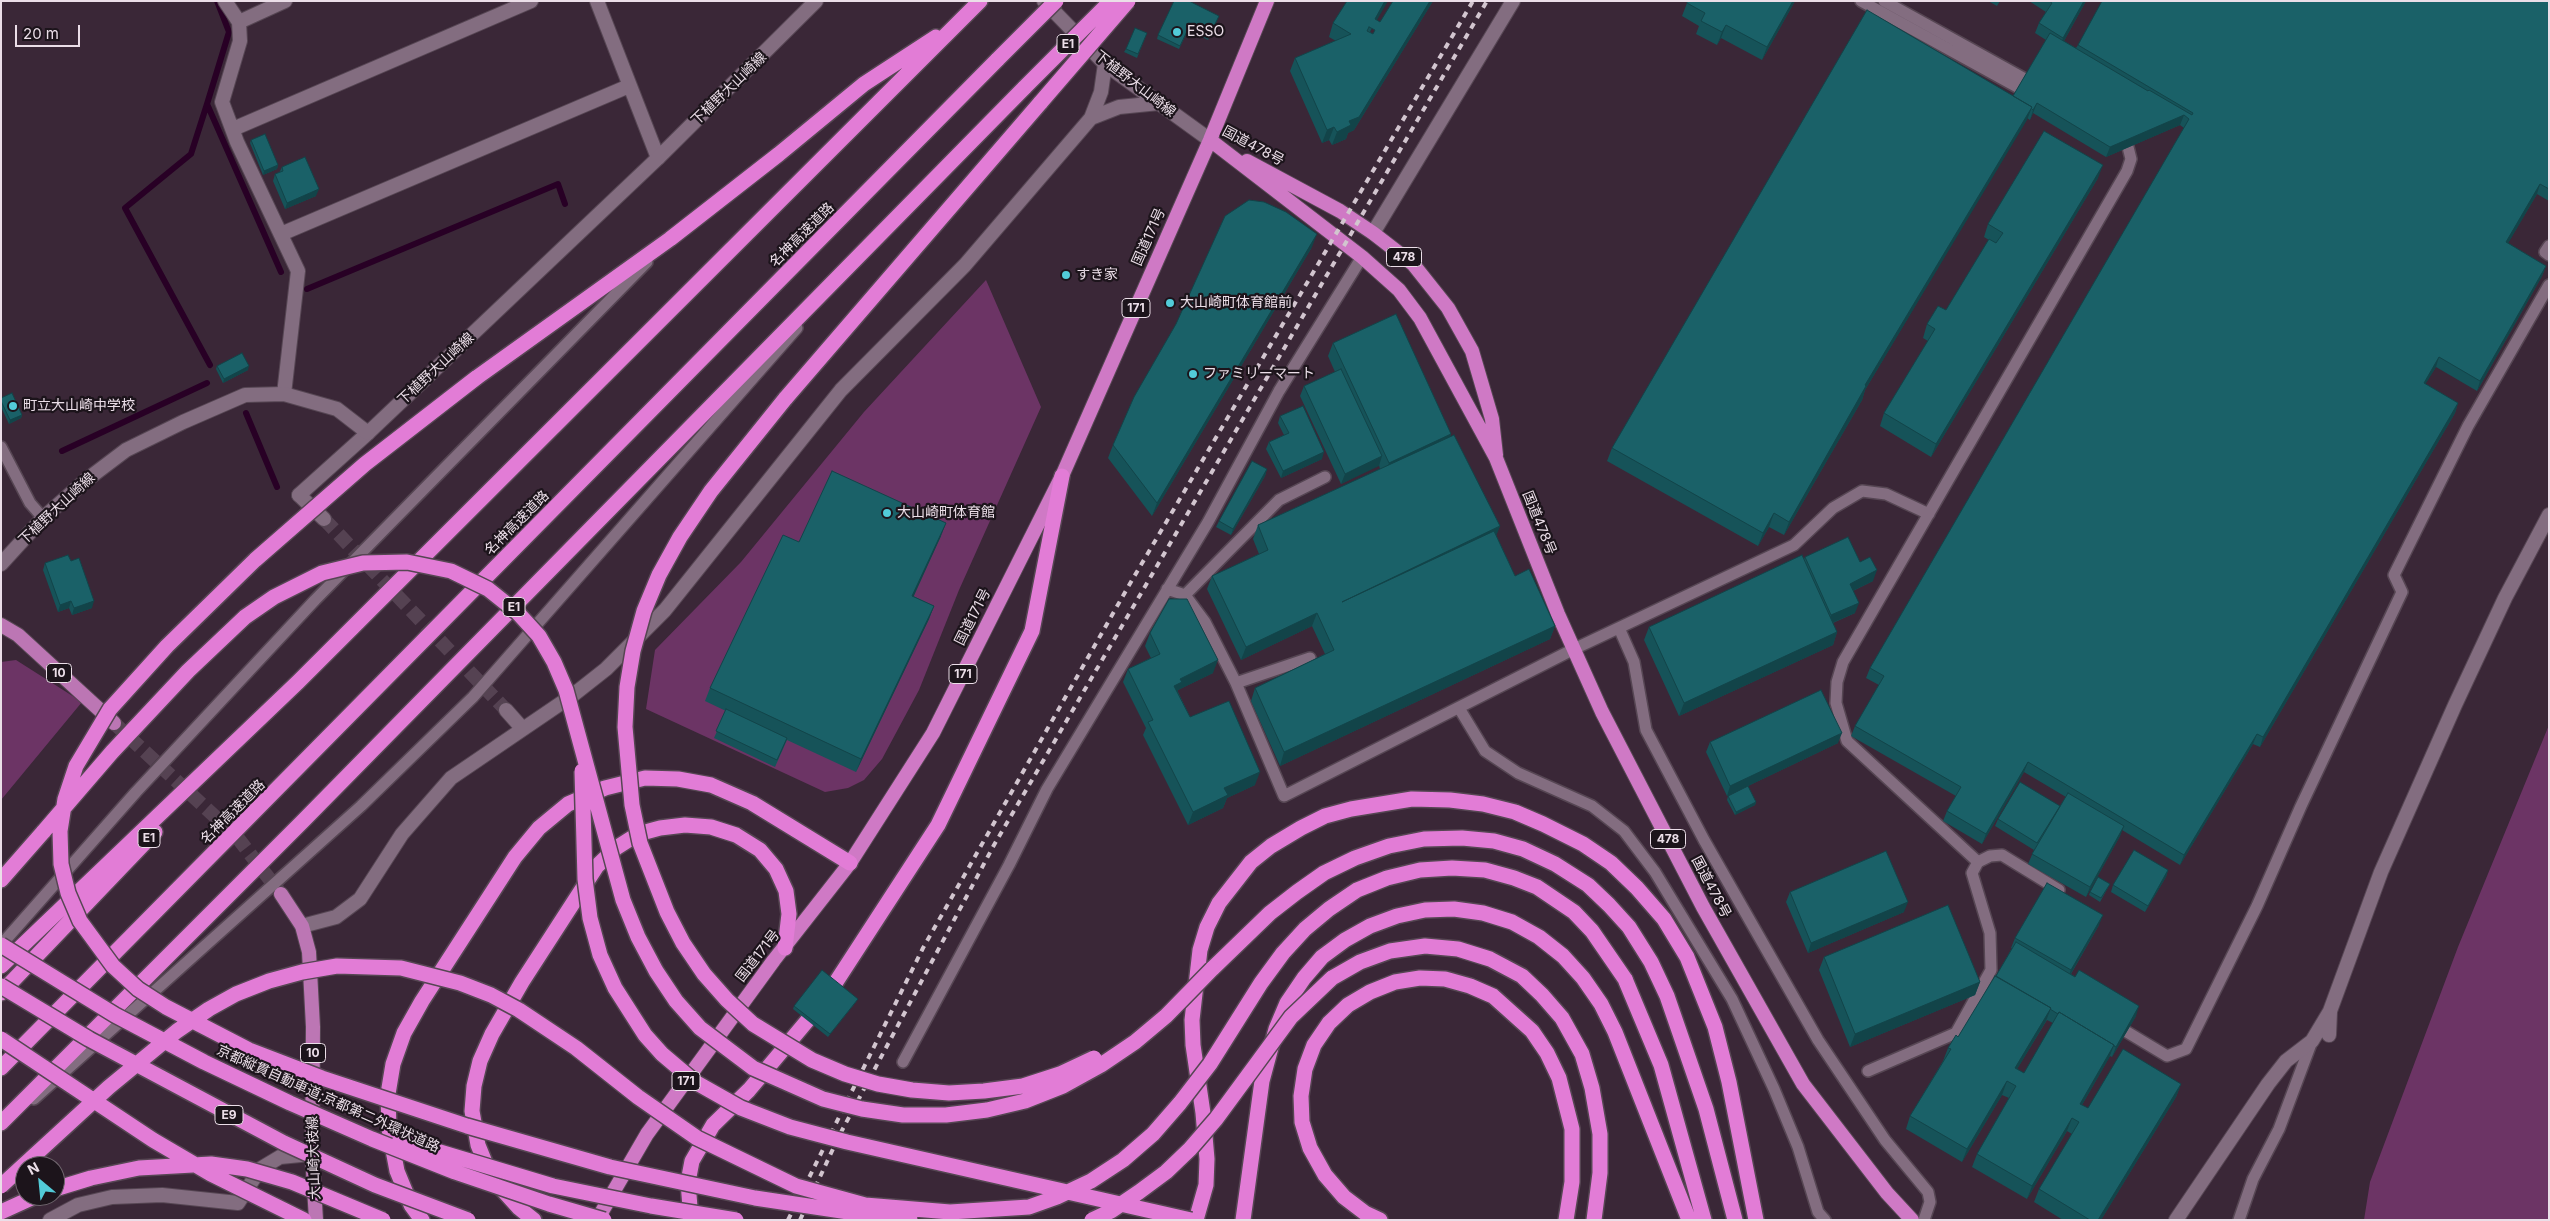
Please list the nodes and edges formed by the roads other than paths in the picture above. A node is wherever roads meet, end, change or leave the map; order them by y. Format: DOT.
graph roads {
  1 [pos="225,1"];
  2 [pos="284,1"];
  3 [pos="531,1"];
  4 [pos="597,1"];
  5 [pos="816,1"];
  6 [pos="980,1"];
  7 [pos="1044,1"];
  8 [pos="1056,1"];
  9 [pos="1111,1"];
  10 [pos="1128,1"];
  11 [pos="1267,1"];
  12 [pos="1513,1"];
  13 [pos="1861,1"];
  14 [pos="1884,1"];
  15 [pos="962,20"];
  16 [pos="238,22"];
  17 [pos="1105,64"];
  18 [pos="628,86"];
  19 [pos="1159,103"];
  20 [pos="1092,118"];
  21 [pos="233,129"];
  22 [pos="1210,140"];
  23 [pos="2128,147"];
  24 [pos="658,158"];
  25 [pos="1373,233"];
  26 [pos="281,234"];
  27 [pos="670,239"];
  28 [pos="2549,246"];
  29 [pos="863,253"];
  30 [pos="2549,255"];
  31 [pos="1362,257"];
  32 [pos="2549,284"];
  33 [pos="284,394"];
  34 [pos="368,433"];
  35 [pos="1,447"];
  36 [pos="1496,458"];
  37 [pos="1062,476"];
  38 [pos="1325,477"];
  39 [pos="1929,514"];
  40 [pos="2549,515"];
  41 [pos="43,518"];
  42 [pos="324,519"];
  43 [pos="1,564"];
  44 [pos="1167,589"];
  45 [pos="1185,595"];
  46 [pos="1,625"];
  47 [pos="1619,628"];
  48 [pos="1574,649"];
  49 [pos="1310,658"];
  50 [pos="298,682"];
  51 [pos="1236,683"];
  52 [pos="1459,708"];
  53 [pos="506,710"];
  54 [pos="575,722"];
  55 [pos="114,723"];
  56 [pos="522,728"];
  57 [pos="1978,862"];
  58 [pos="850,863"];
  59 [pos="1,880"];
  60 [pos="281,894"];
  61 [pos="2070,896"];
  62 [pos="302,926"];
  63 [pos="1,945"];
  64 [pos="785,948"];
  65 [pos="1,966"];
  66 [pos="1212,969"];
  67 [pos="1,986"];
  68 [pos="1,993"];
  69 [pos="2330,1012"];
  70 [pos="2127,1032"];
  71 [pos="2329,1035"];
  72 [pos="1,1040"];
  73 [pos="2312,1041"];
  74 [pos="903,1062"];
  75 [pos="1,1068"];
  76 [pos="1868,1070"];
  77 [pos="290,1103"];
  78 [pos="1706,1109"];
  79 [pos="1,1123"];
  80 [pos="1,1129"];
  81 [pos="312,1154"];
  82 [pos="1,1186"];
  83 [pos="65,1186"];
  84 [pos="15,1206"];
  85 [pos="1029,1207"];
  86 [pos="1,1212"];
  87 [pos="50,1220"];
  88 [pos="304,1220"];
  89 [pos="316,1220"];
  90 [pos="383,1220"];
  91 [pos="422,1220"];
  92 [pos="468,1220"];
  93 [pos="534,1220"];
  94 [pos="597,1220"];
  95 [pos="604,1220"];
  96 [pos="691,1220"];
  97 [pos="736,1220"];
  98 [pos="916,1220"];
  99 [pos="933,1220"];
  100 [pos="1092,1220"];
  101 [pos="1191,1220"];
  102 [pos="1196,1220"];
  103 [pos="1243,1220"];
  104 [pos="1380,1220"];
  105 [pos="1566,1220"];
  106 [pos="1594,1220"];
  107 [pos="1689,1220"];
  108 [pos="1704,1220"];
  109 [pos="1735,1220"];
  110 [pos="1746,1220"];
  111 [pos="1756,1220"];
  112 [pos="1826,1220"];
  113 [pos="1912,1220"];
  114 [pos="1924,1220"];
  115 [pos="2176,1220"];
  116 [pos="2239,1220"];
  1 -- 16 [label="street"];
  2 -- 16 [label="street"];
  3 -- 21 [label="street"];
  4 -- 18 [label="street"];
  5 -- 24 [label="street, 下植野大山崎線"];
  6 -- 15 [label="highway, E1"];
  7 -- 17 [label="street, 下植野大山崎線"];
  8 -- 75 [label="highway, 名神高速道路, bridge"];
  9 -- 29 [label="highway, E1, bridge"];
  10 -- 66 [label="highway, bridge"];
  11 -- 22 [label="highway, 国道171号 / 171"];
  12 -- 25 [label="street"];
  13 -- 14 [label="lane"];
  15 -- 27 [label="highway"];
  15 -- 50 [label="highway, E1"];
  16 -- 21 [label="street"];
  17 -- 19 [label="street, 下植野大山崎線"];
  17 -- 20 [label="street"];
  18 -- 24 [label="street"];
  18 -- 26 [label="street"];
  19 -- 20 [label="street"];
  19 -- 22 [label="street, 下植野大山崎線"];
  20 -- 56 [label="street"];
  21 -- 26 [label="street"];
  22 -- 25 [label="highway, 国道478号 / 478"];
  22 -- 31 [label="highway, 国道478号 / 478"];
  22 -- 37 [label="highway, 国道171号 / 171"];
  23 -- 39 [label="lane"];
  24 -- 34 [label="street, 下植野大山崎線"];
  25 -- 36 [label="highway, 国道478号 / 478"];
  26 -- 33 [label="street"];
  27 -- 63 [label="lane"];
  27 -- 98 [label="highway, bridge"];
  28 -- 30 [label="lane"];
  29 -- 79 [label="highway, E1"];
  29 -- 80 [label="lane, E1"];
  31 -- 36 [label="highway, 国道478号 / 478"];
  31 -- 44 [label="lane"];
  32 -- 70 [label="lane"];
  33 -- 34 [label="street, 下植野大山崎線"];
  33 -- 41 [label="street, 下植野大山崎線"];
  34 -- 42 [label="street"];
  35 -- 41 [label="lane"];
  36 -- 48 [label="highway, 国道478号 / 478"];
  37 -- 58 [label="highway, 国道171号 / 171"];
  37 -- 96 [label="highway"];
  38 -- 45 [label="lane"];
  39 -- 47 [label="lane"];
  39 -- 57 [label="lane"];
  40 -- 69 [label="street"];
  41 -- 43 [label="street, 下植野大山崎線"];
  44 -- 45 [label="lane"];
  44 -- 74 [label="lane"];
  45 -- 51 [label="lane"];
  46 -- 55 [label="main road, 10"];
  47 -- 48 [label="lane"];
  47 -- 114 [label="lane"];
  48 -- 52 [label="lane"];
  48 -- 113 [label="highway, 国道478号 / 478"];
  49 -- 51 [label="lane"];
  50 -- 65 [label="highway, E1"];
  50 -- 68 [label="highway, E1"];
  51 -- 52 [label="lane"];
  52 -- 112 [label="lane"];
  53 -- 56 [label="street"];
  54 -- 59 [label="highway, bridge"];
  54 -- 66 [label="highway, bridge"];
  54 -- 101 [label="highway, bridge"];
  56 -- 62 [label="street"];
  57 -- 61 [label="lane"];
  57 -- 76 [label="lane"];
  58 -- 64 [label="highway, 国道171号 / 171"];
  58 -- 91 [label="highway"];
  60 -- 62 [label="main road, 大山崎大枝線 / 10"];
  62 -- 81 [label="main road, 大山崎大枝線 / 10"];
  63 -- 77 [label="highway, 京都縦貫自動車道;京都第二外環状道路, bridge"];
  64 -- 93 [label="highway"];
  64 -- 94 [label="highway, 国道171号 / 171"];
  66 -- 78 [label="highway"];
  67 -- 92 [label="highway, E9, bridge"];
  69 -- 71 [label="street"];
  69 -- 73 [label="street"];
  72 -- 88 [label="highway, bridge"];
  73 -- 115 [label="street"];
  73 -- 116 [label="lane"];
  77 -- 95 [label="highway, 京都縦貫自動車道;京都第二外環状道路, bridge"];
  77 -- 97 [label="highway, bridge"];
  78 -- 109 [label="highway"];
  78 -- 110 [label="highway"];
  81 -- 87 [label="street"];
  81 -- 89 [label="main road, 大山崎大枝線 / 10"];
  82 -- 85 [label="highway, bridge"];
  83 -- 90 [label="highway, bridge"];
  84 -- 86 [label="highway"];
  85 -- 99 [label="highway, bridge"];
  85 -- 108 [label="highway, bridge"];
  100 -- 106 [label="highway, bridge"];
  102 -- 111 [label="highway"];
  103 -- 107 [label="highway"];
  104 -- 105 [label="highway"];
}
